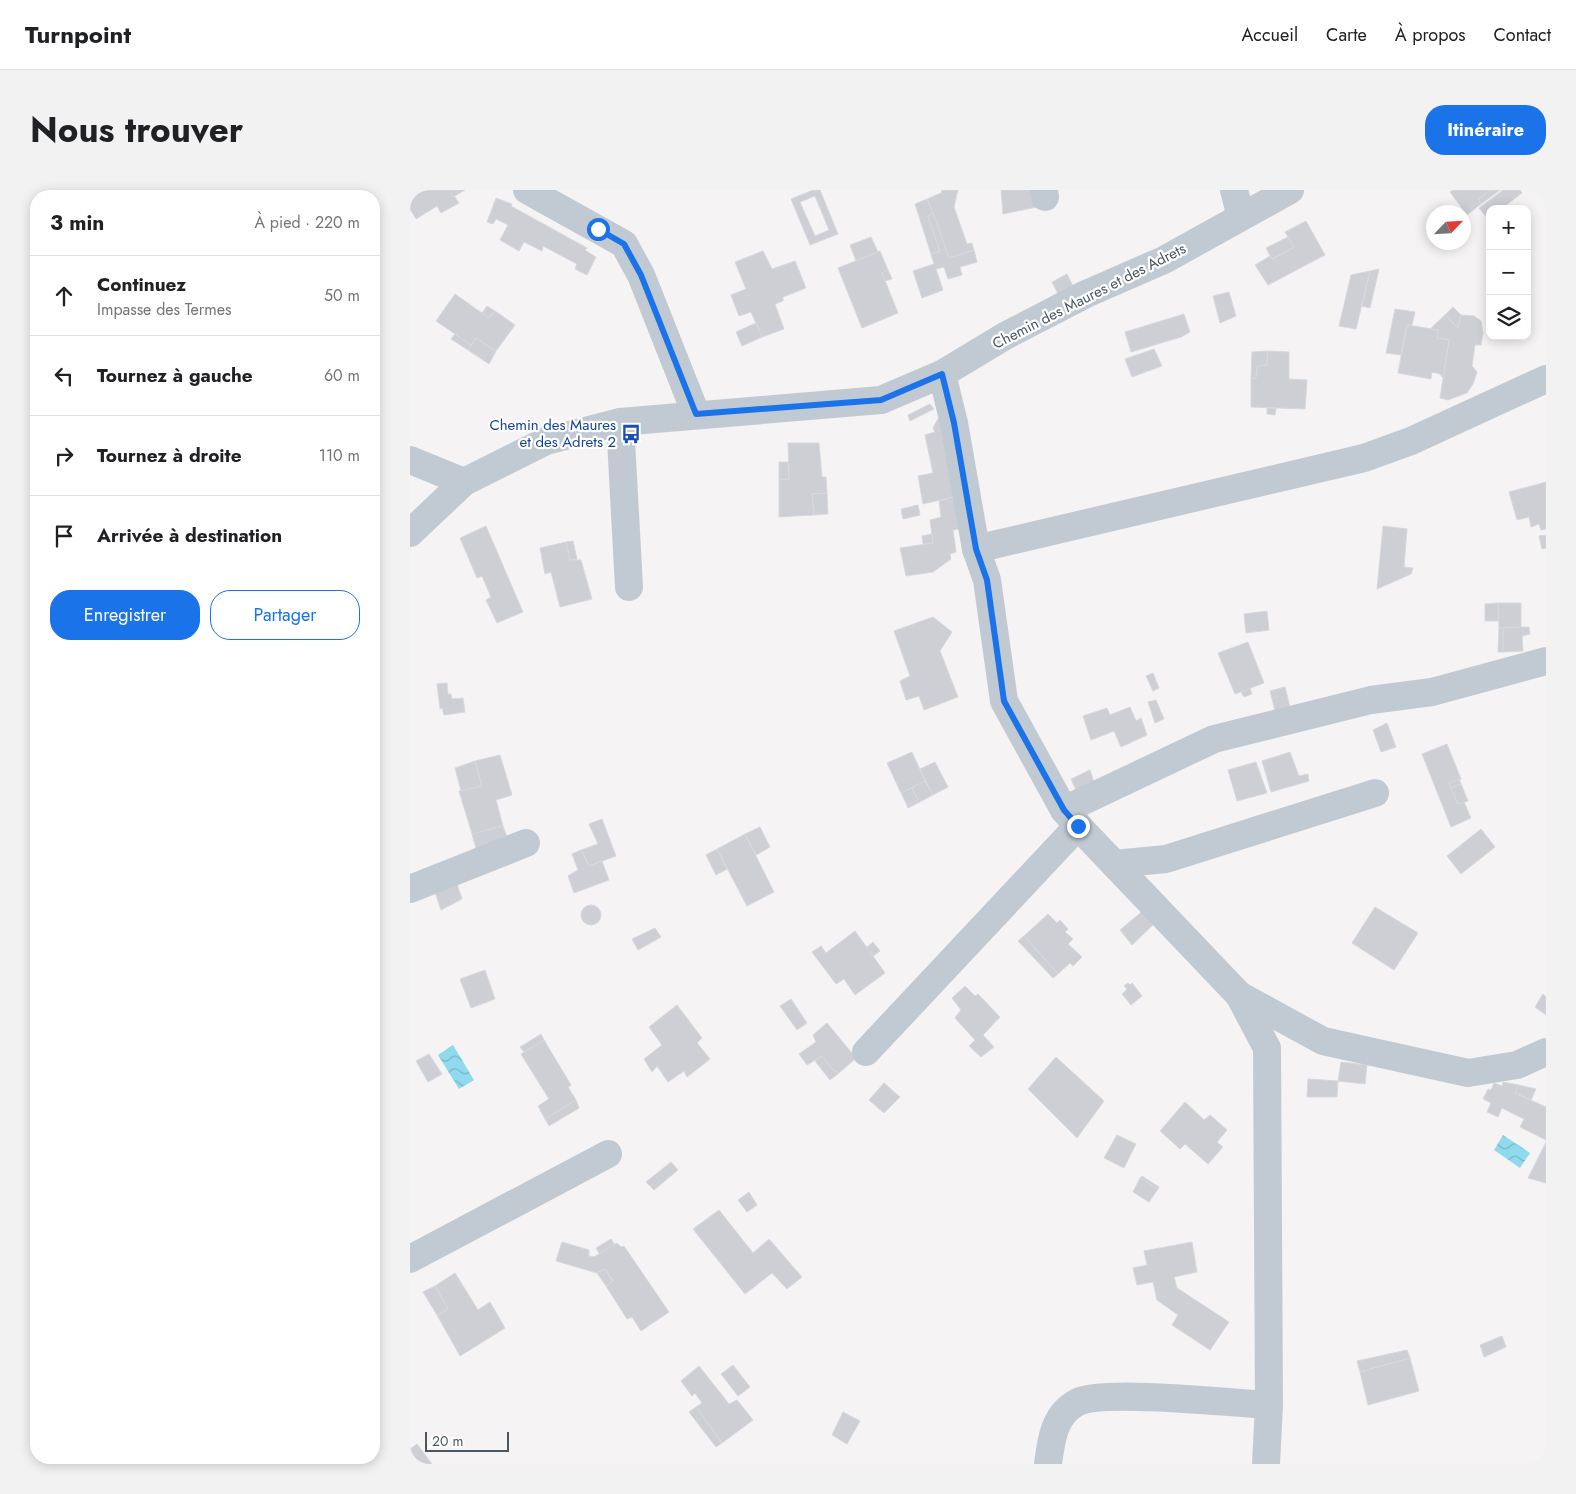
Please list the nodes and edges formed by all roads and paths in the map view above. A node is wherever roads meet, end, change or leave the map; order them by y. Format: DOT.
graph roads {
  1 [pos="527,190"];
  2 [pos="1234,190"];
  3 [pos="1290,190"];
  4 [pos="1241,217"];
  5 [pos="942,374"];
  6 [pos="1546,379"];
  7 [pos="696,414"];
  8 [pos="620,422"];
  9 [pos="410,460"];
  10 [pos="464,482"];
  11 [pos="410,532"];
  12 [pos="976,549"];
  13 [pos="628,586"];
  14 [pos="1546,661"];
  15 [pos="1375,793"];
  16 [pos="1071,818"];
  17 [pos="526,843"];
  18 [pos="1114,864"];
  19 [pos="410,889"];
  20 [pos="1239,995"];
  21 [pos="866,1052"];
  22 [pos="1546,1052"];
  23 [pos="608,1154"];
  24 [pos="410,1259"];
  25 [pos="1269,1406"];
  26 [pos="1048,1464"];
  27 [pos="1266,1464"];
  1 -- 7 [label="street"];
  2 -- 4 [label="street"];
  3 -- 4 [label="street, Chemin des Maures et des Adrets"];
  4 -- 5 [label="street, Chemin des Maures et des Adrets"];
  5 -- 7 [label="street, Chemin des Maures et des Adrets"];
  5 -- 12 [label="street"];
  6 -- 12 [label="street"];
  7 -- 8 [label="street, Chemin des Maures et des Adrets"];
  8 -- 10 [label="street, Chemin des Maures et des Adrets"];
  8 -- 13 [label="street"];
  9 -- 10 [label="street"];
  10 -- 11 [label="street, Chemin des Maures et des Adrets"];
  12 -- 16 [label="street"];
  14 -- 16 [label="street"];
  15 -- 18 [label="street"];
  16 -- 18 [label="street"];
  16 -- 21 [label="street"];
  17 -- 19 [label="street"];
  18 -- 20 [label="street"];
  20 -- 22 [label="street"];
  20 -- 25 [label="street"];
  23 -- 24 [label="street"];
  25 -- 26 [label="street"];
  25 -- 27 [label="street"];
}
